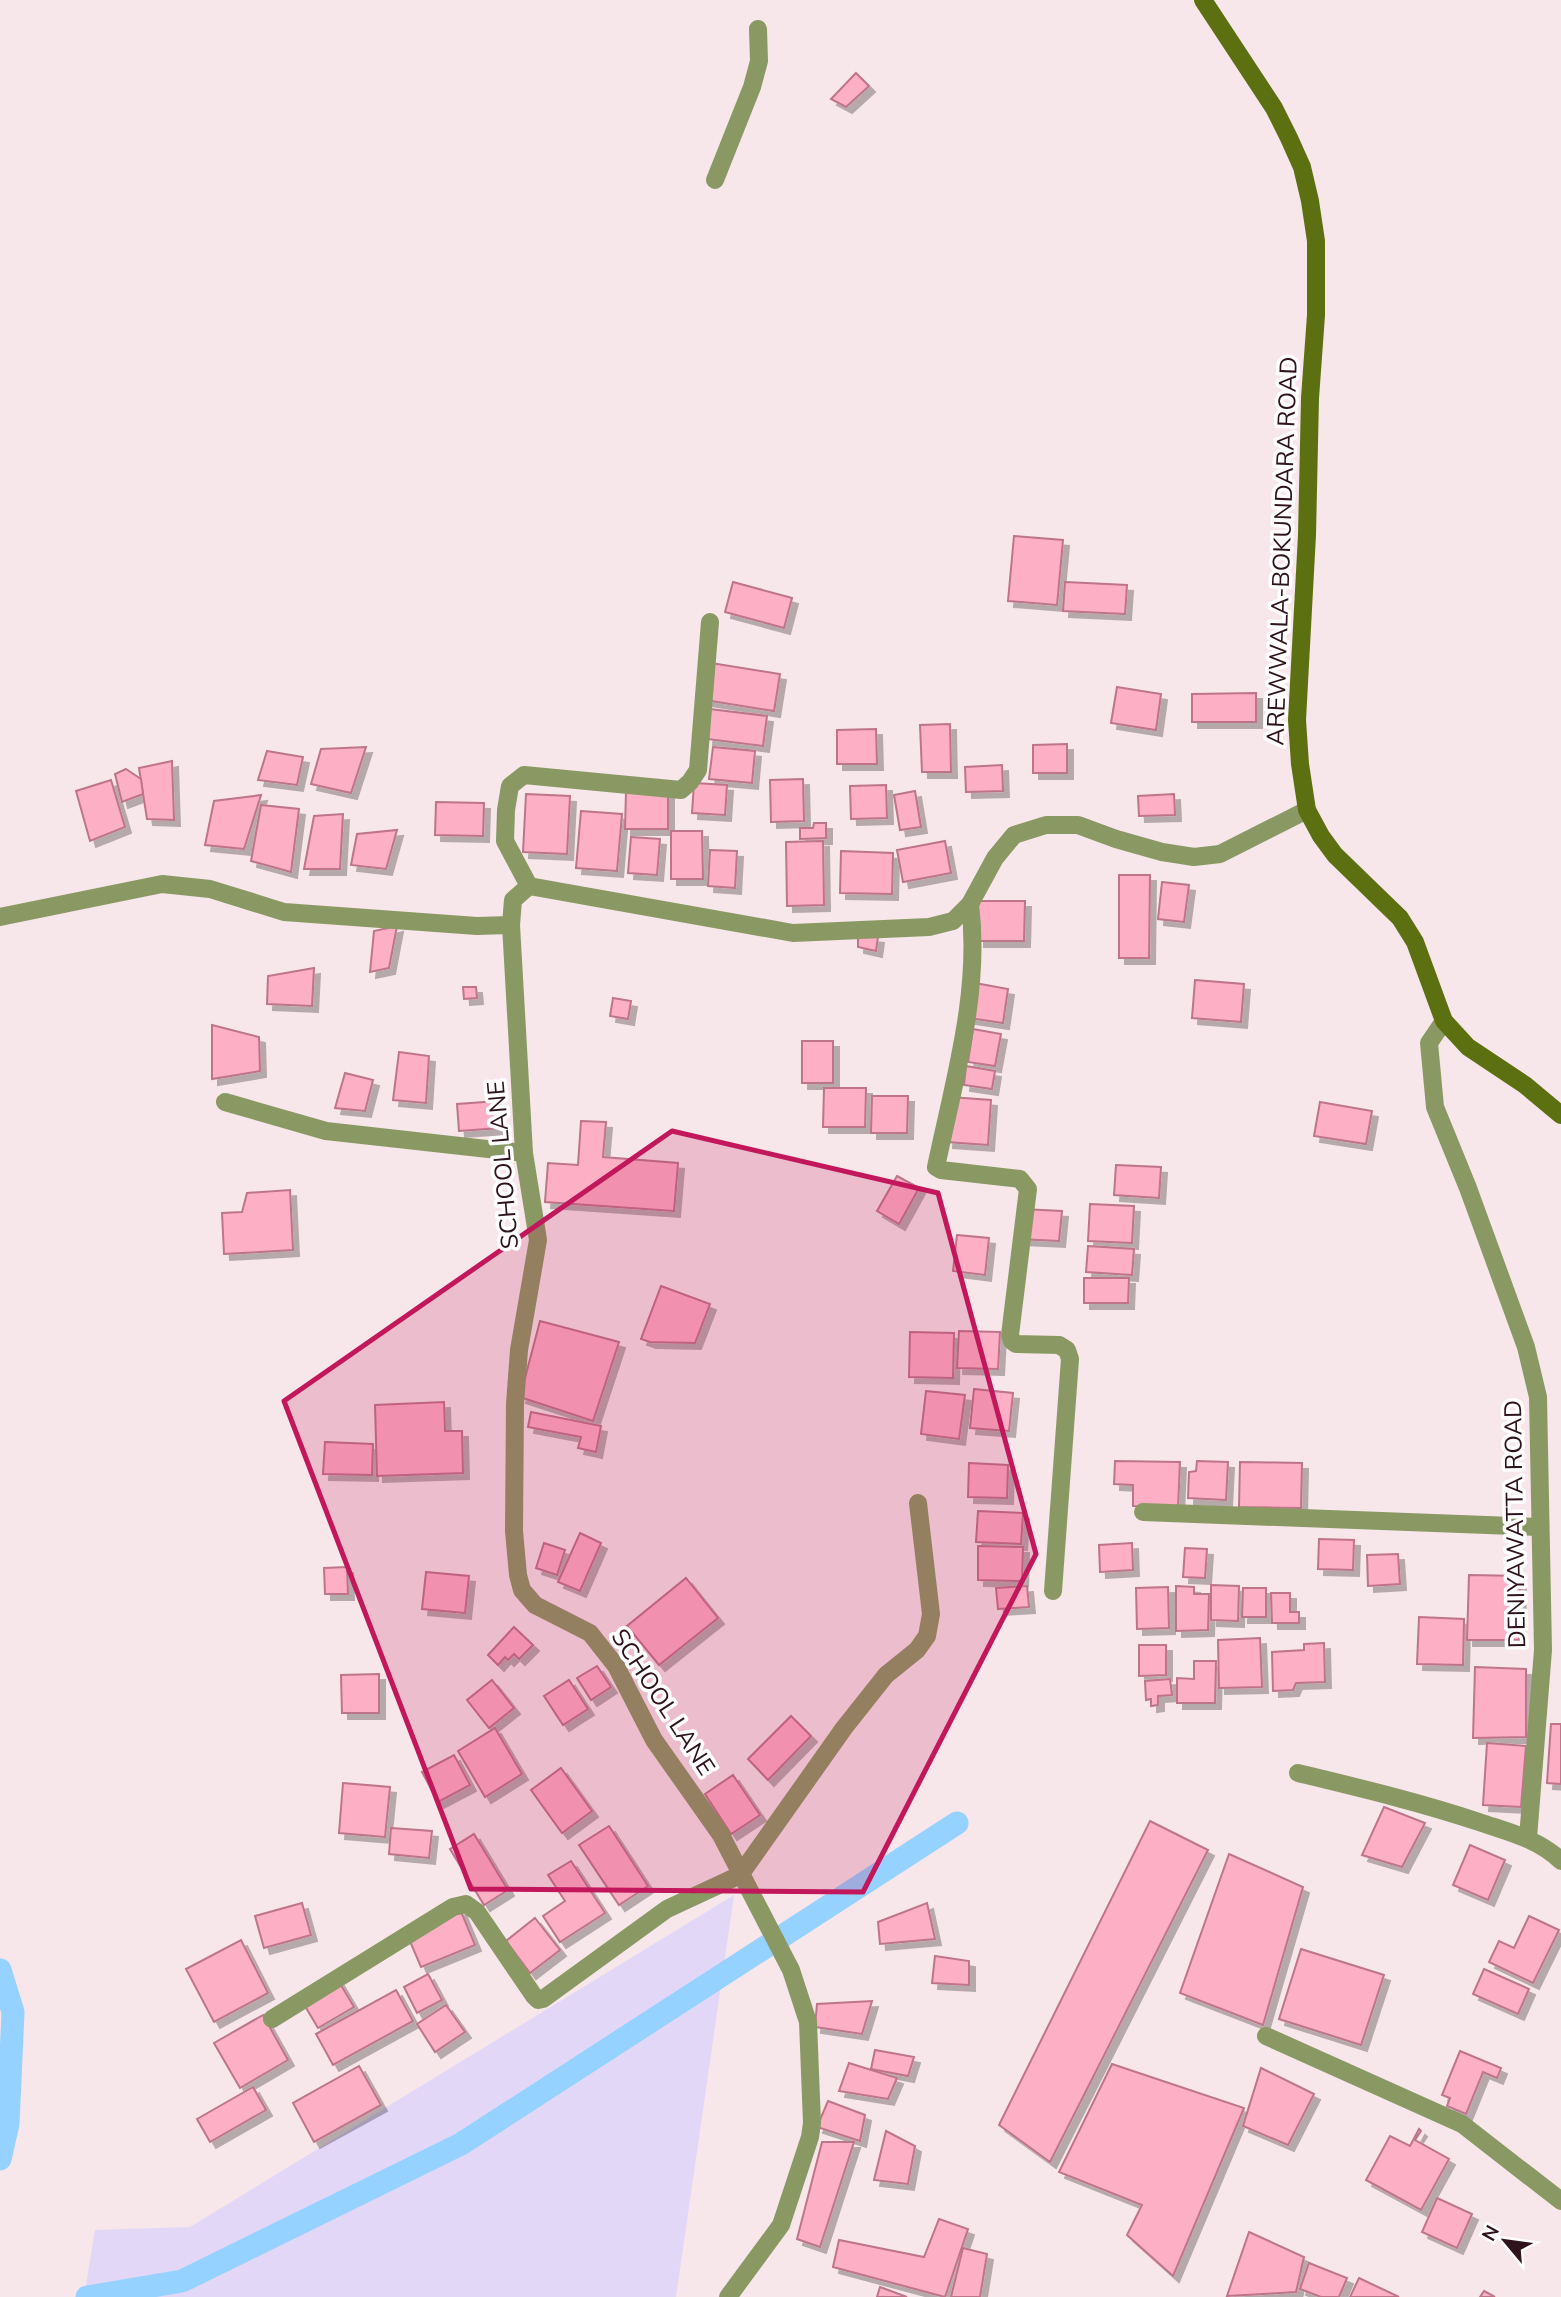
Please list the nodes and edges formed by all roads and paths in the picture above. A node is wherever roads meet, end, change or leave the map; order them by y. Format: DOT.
graph roads {
  1 [pos="1203,0"];
  2 [pos="758,29"];
  3 [pos="715,180"];
  4 [pos="710,622"];
  5 [pos="1307,810"];
  6 [pos="529,886"];
  7 [pos="970,904"];
  8 [pos="0,917"];
  9 [pos="511,925"];
  10 [pos="1444,1021"];
  11 [pos="225,1102"];
  12 [pos="1561,1115"];
  13 [pos="524,1153"];
  14 [pos="918,1503"];
  15 [pos="1143,1512"];
  16 [pos="1540,1527"];
  17 [pos="1053,1591"];
  18 [pos="1298,1773"];
  19 [pos="1528,1838"];
  20 [pos="1561,1861"];
  21 [pos="740,1875"];
  22 [pos="272,2018"];
  23 [pos="1266,2035"];
  24 [pos="1561,2201"];
  25 [pos="728,2297"];
  1 -- 5 [label="street, AREWWALA-BOKUNDARA ROAD"];
  2 -- 3 [label="street"];
  4 -- 6 [label="street"];
  5 -- 7 [label="street"];
  5 -- 10 [label="street, AREWWALA-BOKUNDARA ROAD"];
  6 -- 7 [label="street"];
  6 -- 9 [label="street, SCHOOL LANE"];
  7 -- 17 [label="street"];
  8 -- 9 [label="street"];
  9 -- 13 [label="street, SCHOOL LANE"];
  10 -- 12 [label="street, AREWWALA-BOKUNDARA ROAD"];
  10 -- 16 [label="street, DENIYAWATTA ROAD"];
  11 -- 13 [label="street"];
  13 -- 21 [label="street, SCHOOL LANE"];
  14 -- 21 [label="street"];
  15 -- 16 [label="street"];
  16 -- 19 [label="street, DENIYAWATTA ROAD"];
  18 -- 19 [label="street"];
  19 -- 20 [label="street"];
  21 -- 22 [label="street"];
  21 -- 25 [label="street, SCHOOL LANE"];
  23 -- 24 [label="street"];
}
